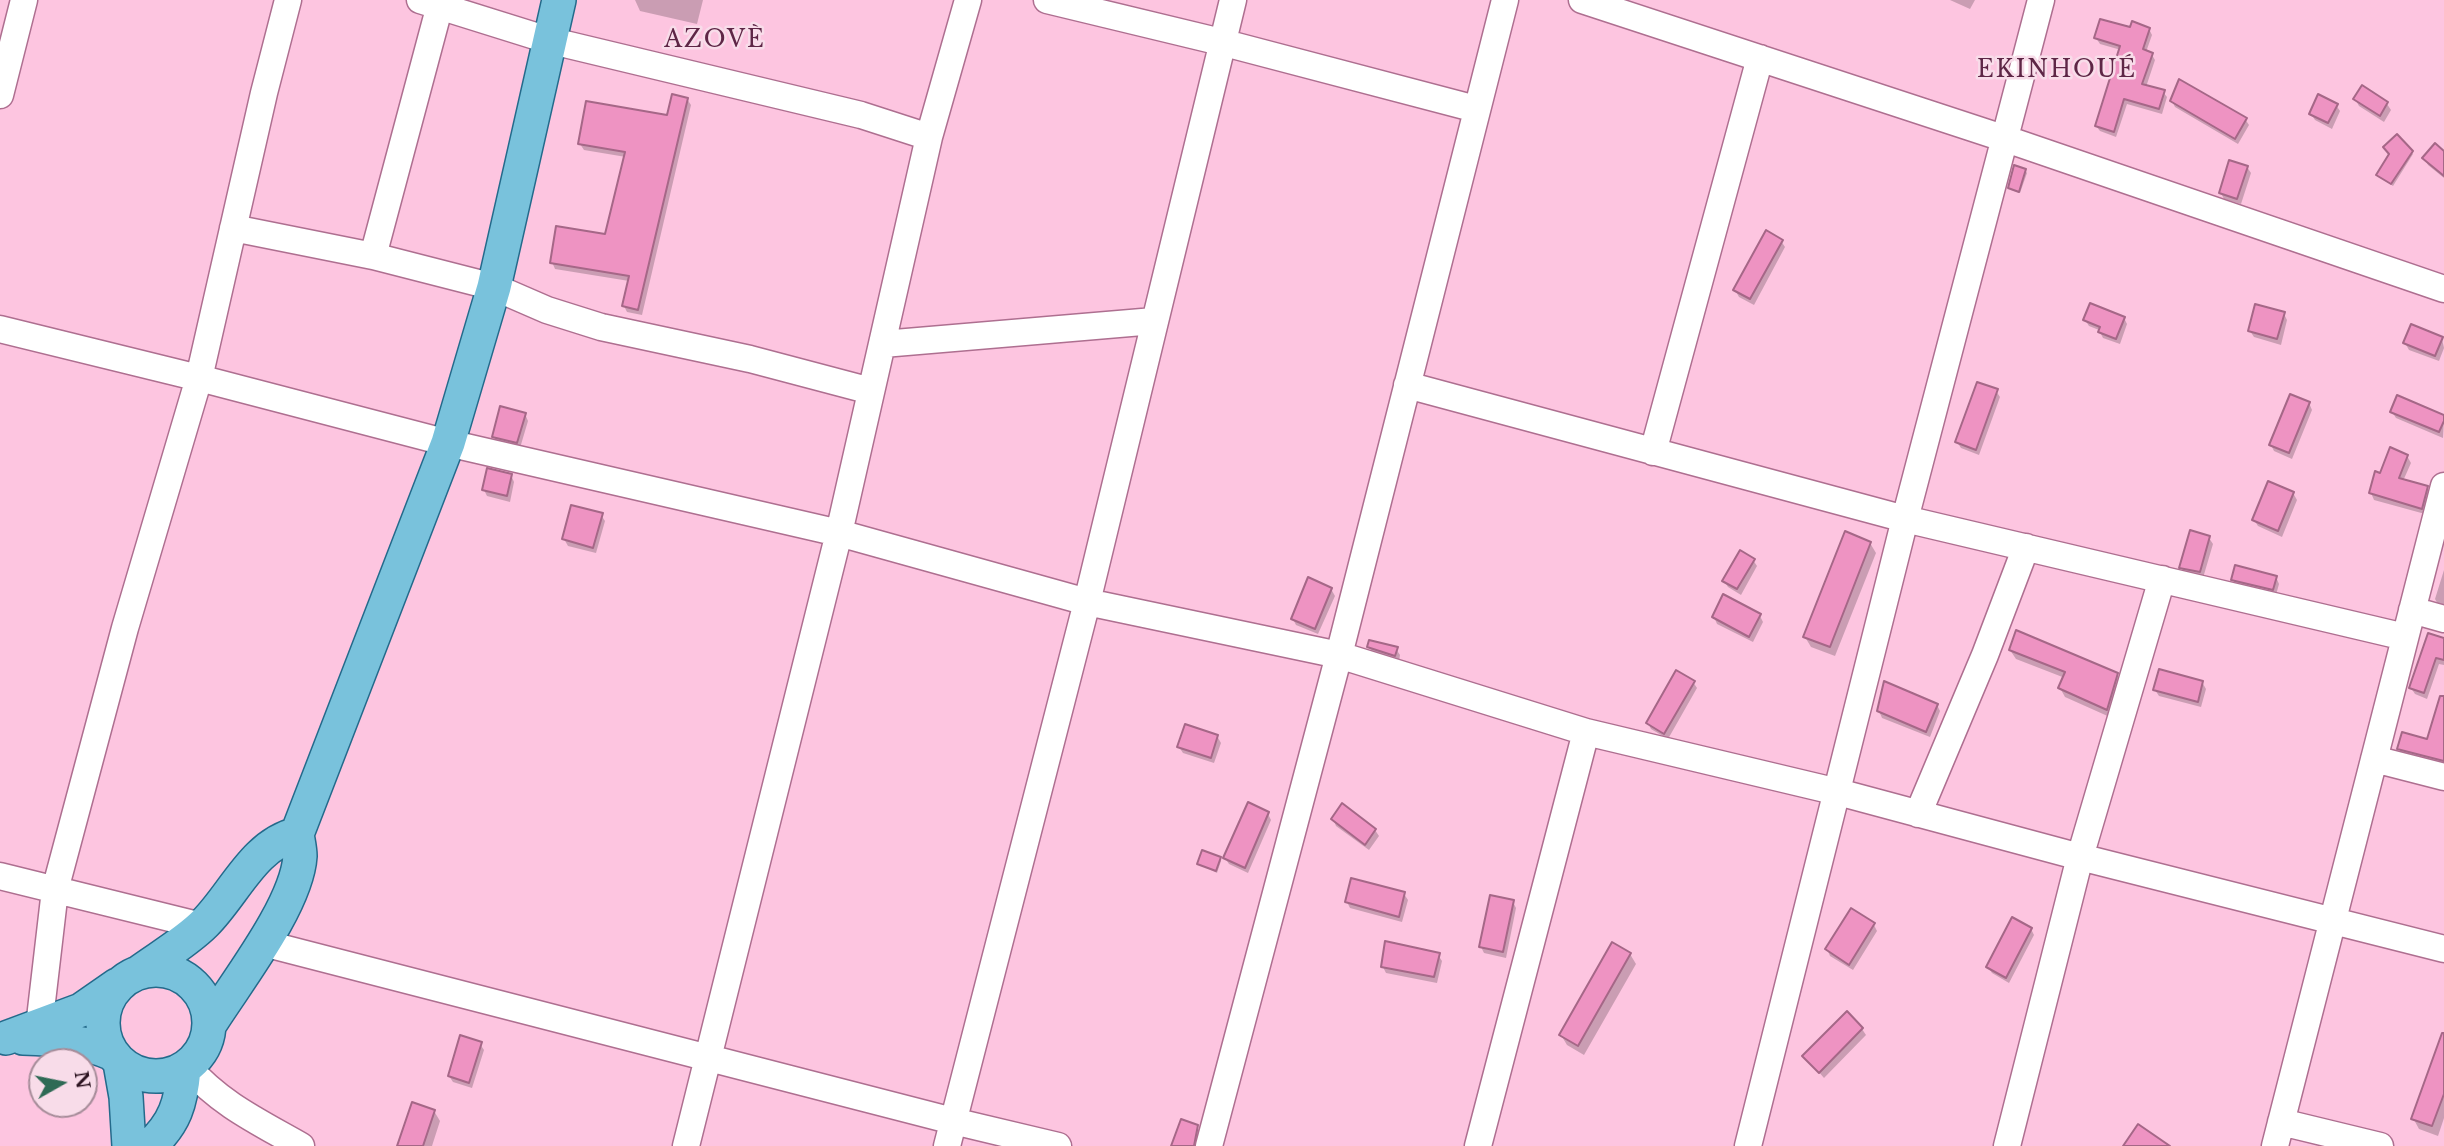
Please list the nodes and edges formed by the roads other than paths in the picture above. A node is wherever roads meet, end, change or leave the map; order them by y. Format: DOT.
graph roads {
  1 [pos="24,0"];
  2 [pos="288,0"];
  3 [pos="559,0"];
  4 [pos="968,0"];
  5 [pos="1047,0"];
  6 [pos="1233,0"];
  7 [pos="1505,0"];
  8 [pos="1582,0"];
  9 [pos="2041,0"];
  10 [pos="430,3"];
  11 [pos="548,40"];
  12 [pos="1221,43"];
  13 [pos="1760,58"];
  14 [pos="0,96"];
  15 [pos="1476,110"];
  16 [pos="929,137"];
  17 [pos="2006,139"];
  18 [pos="233,228"];
  19 [pos="373,256"];
  20 [pos="494,287"];
  21 [pos="2444,289"];
  22 [pos="1154,321"];
  23 [pos="0,329"];
  24 [pos="883,344"];
  25 [pos="199,378"];
  26 [pos="1406,385"];
  27 [pos="871,391"];
  28 [pos="448,443"];
  29 [pos="1653,452"];
  30 [pos="2444,486"];
  31 [pos="1905,519"];
  32 [pos="839,533"];
  33 [pos="2026,547"];
  34 [pos="2162,579"];
  35 [pos="1087,602"];
  36 [pos="2412,610"];
  37 [pos="2444,619"];
  38 [pos="2405,637"];
  39 [pos="1339,655"];
  40 [pos="1586,732"];
  41 [pos="2374,759"];
  42 [pos="2444,777"];
  43 [pos="1838,792"];
  44 [pos="1918,814"];
  45 [pos="297,834"];
  46 [pos="2080,857"];
  47 [pos="0,876"];
  48 [pos="55,890"];
  49 [pos="2332,921"];
  50 [pos="202,926"];
  51 [pos="263,943"];
  52 [pos="2444,949"];
  53 [pos="130,977"];
  54 [pos="210,1024"];
  55 [pos="38,1027"];
  56 [pos="3,1038"];
  57 [pos="707,1056"];
  58 [pos="116,1058"];
  59 [pos="186,1068"];
  60 [pos="950,1134"];
  61 [pos="2278,1134"];
  62 [pos="129,1146"];
  63 [pos="150,1146"];
  64 [pos="301,1146"];
  65 [pos="686,1146"];
  66 [pos="1058,1146"];
  67 [pos="1209,1146"];
  68 [pos="1478,1146"];
  69 [pos="1748,1146"];
  70 [pos="2007,1146"];
  71 [pos="2380,1146"];
  1 -- 14 [label="street"];
  2 -- 18 [label="street"];
  3 -- 11 [label="main road"];
  4 -- 16 [label="street"];
  5 -- 12 [label="street"];
  6 -- 12 [label="street"];
  7 -- 15 [label="street"];
  8 -- 13 [label="street"];
  9 -- 17 [label="street"];
  10 -- 11 [label="street"];
  10 -- 19 [label="street"];
  11 -- 16 [label="street"];
  11 -- 20 [label="main road"];
  12 -- 15 [label="street"];
  12 -- 22 [label="street"];
  13 -- 17 [label="street"];
  13 -- 29 [label="street"];
  15 -- 26 [label="street"];
  16 -- 24 [label="street"];
  17 -- 21 [label="street"];
  17 -- 31 [label="street"];
  18 -- 19 [label="street"];
  18 -- 25 [label="street"];
  19 -- 20 [label="street"];
  20 -- 27 [label="street"];
  20 -- 28 [label="main road"];
  22 -- 24 [label="street"];
  22 -- 35 [label="street"];
  23 -- 25 [label="street"];
  24 -- 27 [label="street"];
  25 -- 28 [label="street"];
  25 -- 48 [label="street"];
  26 -- 29 [label="street"];
  26 -- 39 [label="street"];
  27 -- 32 [label="street"];
  28 -- 32 [label="street"];
  28 -- 45 [label="main road"];
  29 -- 31 [label="street"];
  30 -- 36 [label="street"];
  31 -- 33 [label="street"];
  31 -- 43 [label="street"];
  32 -- 35 [label="street"];
  32 -- 57 [label="street"];
  33 -- 34 [label="street"];
  33 -- 44 [label="street"];
  34 -- 38 [label="street"];
  34 -- 46 [label="street"];
  35 -- 39 [label="street"];
  35 -- 60 [label="street"];
  36 -- 37 [label="street"];
  36 -- 38 [label="street"];
  38 -- 41 [label="street"];
  39 -- 40 [label="street"];
  39 -- 67 [label="street"];
  40 -- 43 [label="street"];
  40 -- 68 [label="street"];
  41 -- 42 [label="street"];
  41 -- 49 [label="street"];
  43 -- 44 [label="street"];
  43 -- 69 [label="street"];
  44 -- 46 [label="street"];
  45 -- 50 [label="main road"];
  45 -- 51 [label="main road"];
  46 -- 49 [label="street"];
  46 -- 70 [label="street"];
  47 -- 48 [label="street"];
  48 -- 50 [label="street"];
  48 -- 55 [label="street"];
  49 -- 52 [label="street"];
  49 -- 61 [label="street"];
  50 -- 53 [label="main road"];
  51 -- 54 [label="main road"];
  51 -- 57 [label="street"];
  53 -- 54 [label="main road"];
  53 -- 55 [label="main road"];
  53 -- 58 [label="main road"];
  54 -- 59 [label="main road"];
  55 -- 56 [label="main road"];
  56 -- 58 [label="main road"];
  57 -- 60 [label="street"];
  57 -- 65 [label="street"];
  58 -- 59 [label="main road"];
  58 -- 62 [label="main road"];
  59 -- 63 [label="main road"];
  59 -- 64 [label="street"];
  60 -- 66 [label="street"];
  61 -- 71 [label="street"];
}
